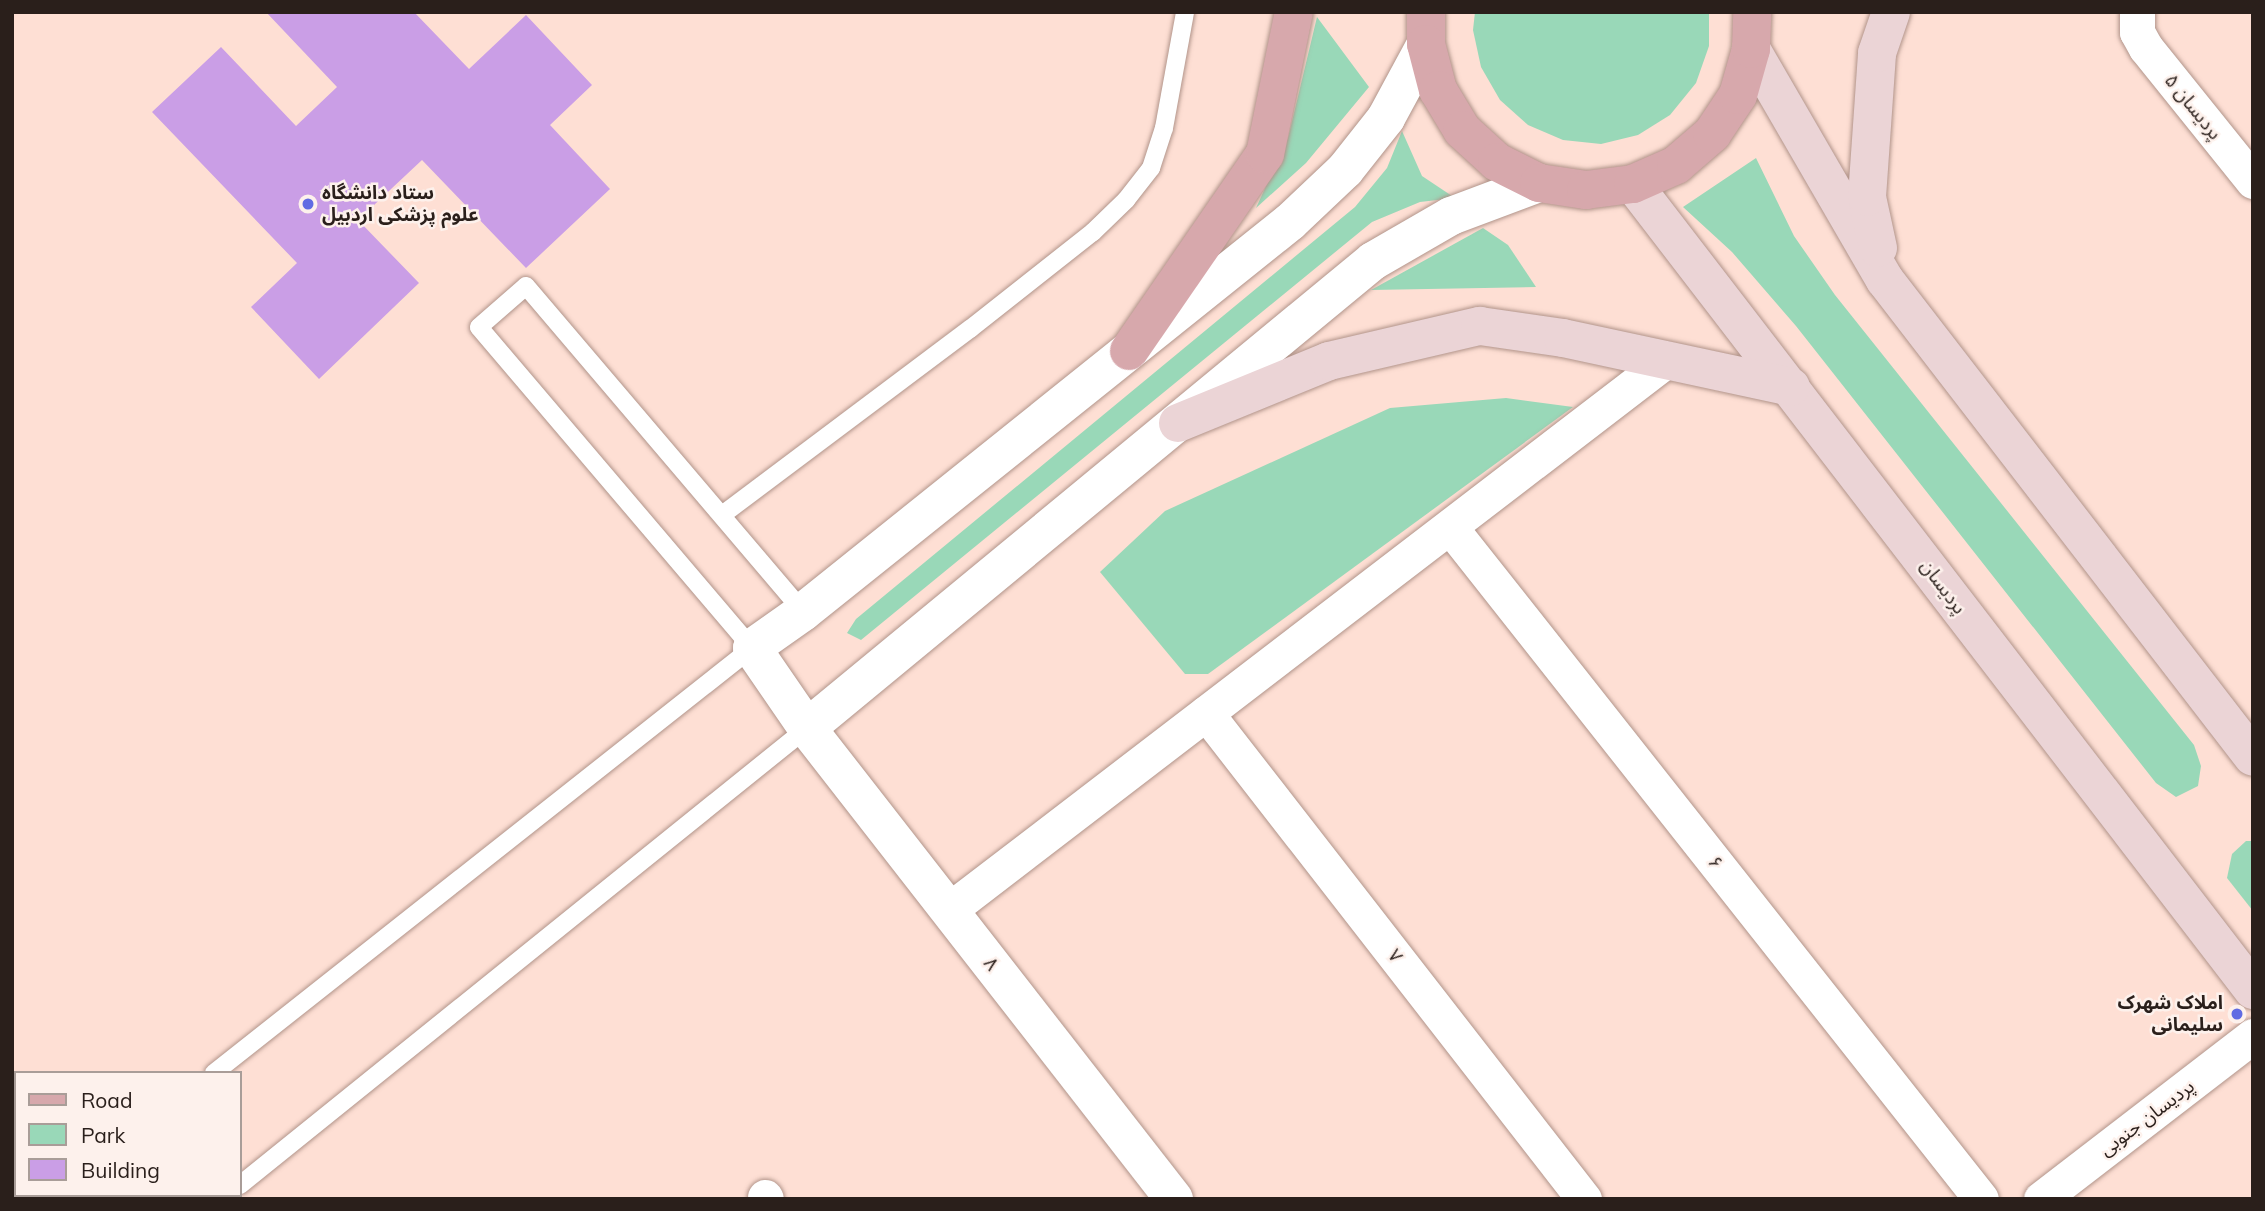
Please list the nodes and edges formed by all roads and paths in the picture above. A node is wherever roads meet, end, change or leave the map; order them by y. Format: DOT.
graph roads {
  1 [pos="1185,12"];
  2 [pos="1294,12"];
  3 [pos="1752,12"];
  4 [pos="1891,12"];
  5 [pos="2137,22"];
  6 [pos="1426,28"];
  7 [pos="1751,50"];
  8 [pos="2253,181"];
  9 [pos="1539,183"];
  10 [pos="1633,184"];
  11 [pos="1885,280"];
  12 [pos="1129,351"];
  13 [pos="1664,362"];
  14 [pos="1791,387"];
  15 [pos="1178,423"];
  16 [pos="722,515"];
  17 [pos="1450,527"];
  18 [pos="803,612"];
  19 [pos="752,648"];
  20 [pos="1206,713"];
  21 [pos="807,729"];
  22 [pos="2253,757"];
  23 [pos="949,910"];
  24 [pos="2253,990"];
  25 [pos="2253,1037"];
  26 [pos="217,1071"];
  27 [pos="242,1183"];
  28 [pos="1174,1199"];
  29 [pos="1584,1199"];
  30 [pos="1981,1199"];
  31 [pos="2041,1199"];
  1 -- 16 [label="lane"];
  2 -- 12 [label="main road"];
  3 -- 7 [label="main road"];
  4 -- 11 [label="main road"];
  5 -- 8 [label="street, پردیسان ۵"];
  6 -- 9 [label="main road"];
  6 -- 12 [label="street"];
  7 -- 10 [label="main road"];
  7 -- 11 [label="main road"];
  9 -- 10 [label="main road"];
  9 -- 15 [label="street"];
  10 -- 14 [label="main road, پردیسان"];
  11 -- 22 [label="main road"];
  12 -- 18 [label="street"];
  13 -- 14 [label="main road"];
  13 -- 15 [label="main road"];
  13 -- 17 [label="street"];
  14 -- 24 [label="main road, پردیسان"];
  15 -- 21 [label="street"];
  16 -- 18 [label="lane"];
  16 -- 19 [label="lane"];
  17 -- 20 [label="street"];
  17 -- 30 [label="street, ۶"];
  18 -- 19 [label="street"];
  19 -- 21 [label="street, ۸"];
  19 -- 26 [label="lane"];
  20 -- 23 [label="street"];
  20 -- 29 [label="street, ۷"];
  21 -- 23 [label="street, ۸"];
  21 -- 27 [label="lane"];
  23 -- 28 [label="street, ۸"];
  25 -- 31 [label="street, پردیسان جنوبی"];
}
